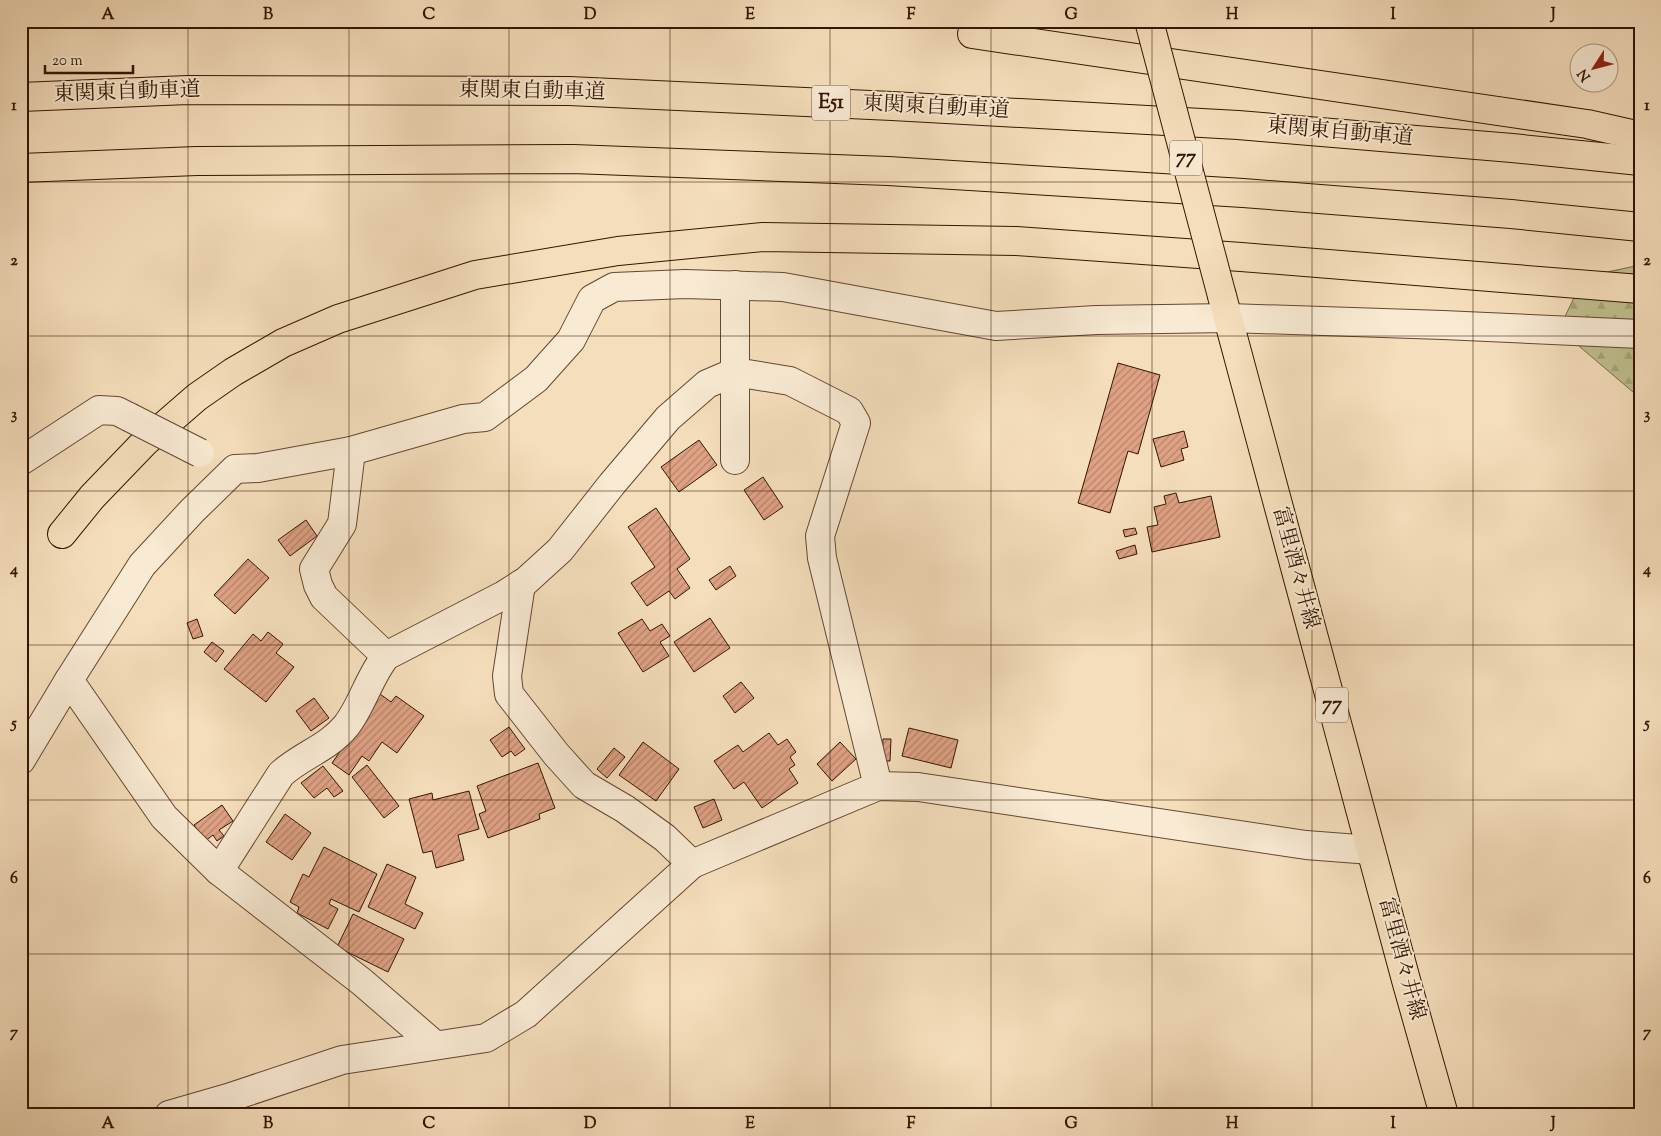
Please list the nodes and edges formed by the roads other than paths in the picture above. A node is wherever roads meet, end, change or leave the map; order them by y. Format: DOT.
graph roads {
  1 [pos="1149,21"];
  2 [pos="972,34"];
  3 [pos="21,97"];
  4 [pos="1640,136"];
  5 [pos="1640,161"];
  6 [pos="21,168"];
  7 [pos="1640,227"];
  8 [pos="735,285"];
  9 [pos="1640,289"];
  10 [pos="1226,307"];
  11 [pos="1640,334"];
  12 [pos="735,372"];
  13 [pos="352,451"];
  14 [pos="735,460"];
  15 [pos="21,461"];
  16 [pos="235,470"];
  17 [pos="62,534"];
  18 [pos="521,584"];
  19 [pos="386,656"];
  20 [pos="69,680"];
  21 [pos="21,760"];
  22 [pos="878,786"];
  23 [pos="1371,850"];
  24 [pos="692,864"];
  25 [pos="219,871"];
  26 [pos="435,1046"];
  27 [pos="169,1115"];
  28 [pos="1444,1115"];
  1 -- 10 [label="main road, 富里酒々井線 / 77, bridge"];
  2 -- 4 [label="main road"];
  3 -- 5 [label="main road, 東関東自動車道 / E51"];
  6 -- 7 [label="main road"];
  8 -- 10 [label="street"];
  8 -- 12 [label="street"];
  8 -- 13 [label="street"];
  9 -- 17 [label="main road"];
  10 -- 11 [label="street"];
  10 -- 23 [label="main road, 富里酒々井線 / 77"];
  12 -- 14 [label="street"];
  12 -- 18 [label="street"];
  12 -- 22 [label="street"];
  13 -- 16 [label="street"];
  13 -- 19 [label="street"];
  15 -- 16 [label="street, bridge"];
  16 -- 20 [label="street"];
  18 -- 19 [label="street"];
  18 -- 24 [label="street"];
  19 -- 25 [label="street"];
  20 -- 21 [label="street"];
  20 -- 25 [label="street"];
  22 -- 23 [label="street"];
  22 -- 24 [label="street"];
  23 -- 28 [label="main road, 富里酒々井線 / 77"];
  24 -- 26 [label="street"];
  25 -- 26 [label="street"];
  26 -- 27 [label="street"];
}
